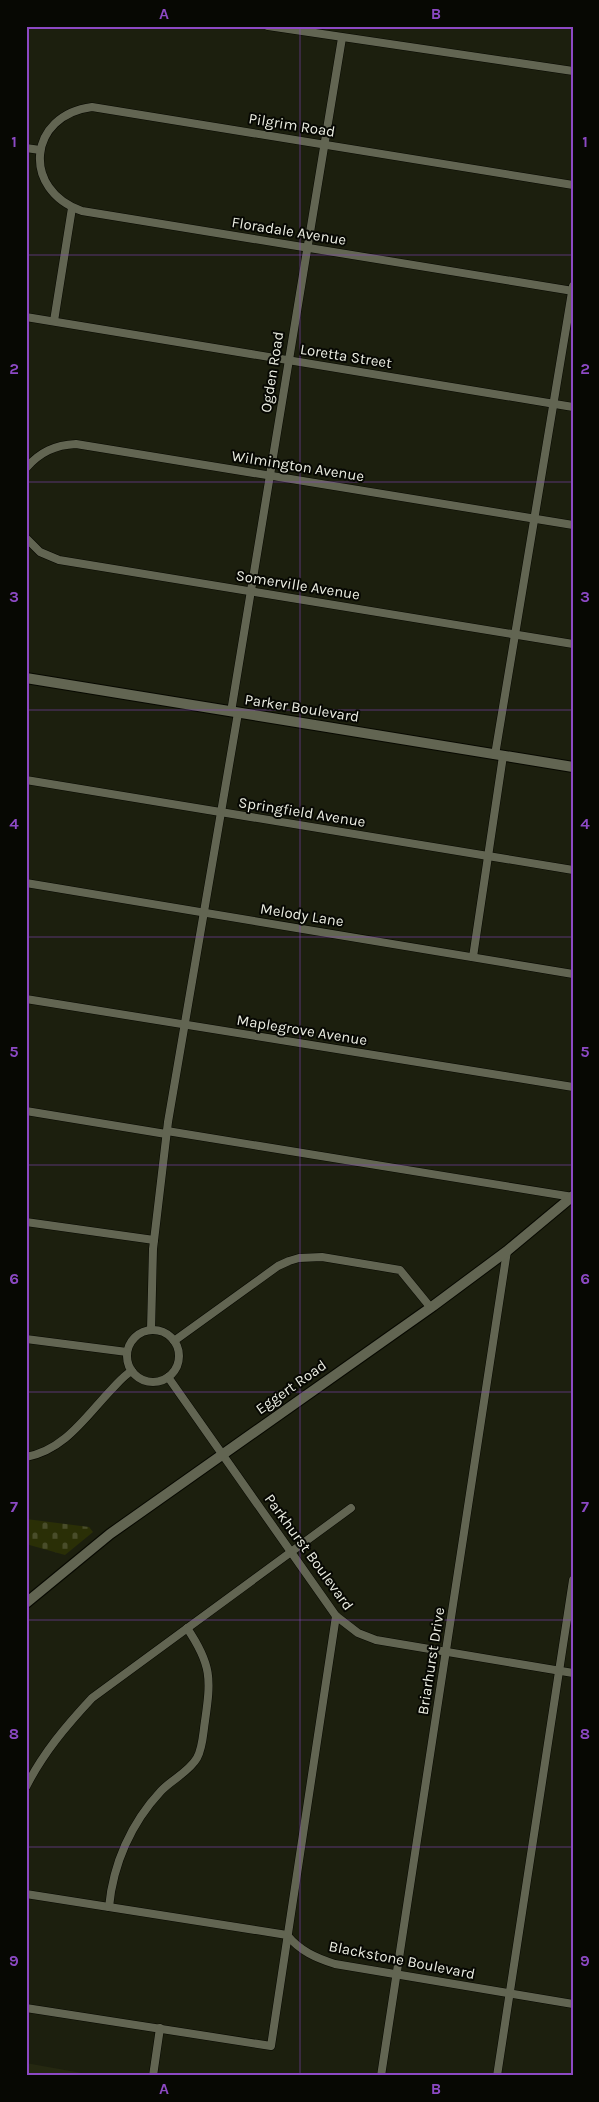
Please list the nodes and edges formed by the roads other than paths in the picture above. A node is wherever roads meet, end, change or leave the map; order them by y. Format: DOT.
graph roads {
  1 [pos="268,26"];
  2 [pos="304,29"];
  3 [pos="342,38"];
  4 [pos="573,71"];
  5 [pos="324,144"];
  6 [pos="26,148"];
  7 [pos="40,150"];
  8 [pos="573,185"];
  9 [pos="72,208"];
  10 [pos="307,248"];
  11 [pos="572,290"];
  12 [pos="26,317"];
  13 [pos="54,321"];
  14 [pos="288,360"];
  15 [pos="553,404"];
  16 [pos="573,408"];
  17 [pos="26,468"];
  18 [pos="270,475"];
  19 [pos="534,519"];
  20 [pos="573,526"];
  21 [pos="26,538"];
  22 [pos="250,591"];
  23 [pos="515,634"];
  24 [pos="573,644"];
  25 [pos="26,678"];
  26 [pos="234,712"];
  27 [pos="499,755"];
  28 [pos="573,768"];
  29 [pos="26,780"];
  30 [pos="221,813"];
  31 [pos="488,856"];
  32 [pos="573,870"];
  33 [pos="26,883"];
  34 [pos="204,913"];
  35 [pos="472,957"];
  36 [pos="573,974"];
  37 [pos="26,999"];
  38 [pos="184,1025"];
  39 [pos="573,1087"];
  40 [pos="26,1111"];
  41 [pos="166,1133"];
  42 [pos="572,1197"];
  43 [pos="26,1222"];
  44 [pos="154,1240"];
  45 [pos="507,1251"];
  46 [pos="430,1308"];
  47 [pos="151,1330"];
  48 [pos="26,1339"];
  49 [pos="174,1342"];
  50 [pos="127,1352"];
  51 [pos="132,1371"];
  52 [pos="168,1377"];
  53 [pos="222,1455"];
  54 [pos="26,1457"];
  55 [pos="351,1508"];
  56 [pos="291,1554"];
  57 [pos="573,1580"];
  58 [pos="26,1603"];
  59 [pos="336,1616"];
  60 [pos="187,1628"];
  61 [pos="446,1652"];
  62 [pos="559,1671"];
  63 [pos="573,1673"];
  64 [pos="26,1787"];
  65 [pos="26,1894"];
  66 [pos="109,1907"];
  67 [pos="288,1934"];
  68 [pos="397,1974"];
  69 [pos="510,1994"];
  70 [pos="573,2004"];
  71 [pos="26,2008"];
  72 [pos="160,2028"];
  73 [pos="153,2076"];
  74 [pos="381,2076"];
  75 [pos="497,2076"];
  1 -- 2 [label="street"];
  2 -- 3 [label="street"];
  3 -- 4 [label="street"];
  3 -- 5 [label="street, Ogden Road"];
  5 -- 7 [label="street, Pilgrim Road"];
  5 -- 8 [label="street, Pilgrim Road"];
  5 -- 10 [label="street, Ogden Road"];
  6 -- 7 [label="street"];
  7 -- 9 [label="street, Floradale Avenue"];
  9 -- 10 [label="street, Floradale Avenue"];
  9 -- 13 [label="street"];
  10 -- 11 [label="street, Floradale Avenue"];
  10 -- 14 [label="street, Ogden Road"];
  11 -- 15 [label="street"];
  12 -- 13 [label="street, Loretta Street"];
  13 -- 14 [label="street, Loretta Street"];
  14 -- 15 [label="street, Loretta Street"];
  14 -- 18 [label="street, Ogden Road"];
  15 -- 16 [label="street, Loretta Street"];
  15 -- 19 [label="street"];
  17 -- 18 [label="street, Wilmington Avenue"];
  18 -- 19 [label="street, Wilmington Avenue"];
  18 -- 22 [label="street, Ogden Road"];
  19 -- 20 [label="street, Wilmington Avenue"];
  19 -- 23 [label="street"];
  21 -- 22 [label="street, Somerville Avenue"];
  22 -- 23 [label="street, Somerville Avenue"];
  22 -- 26 [label="street, Ogden Road"];
  23 -- 24 [label="street, Somerville Avenue"];
  23 -- 27 [label="street"];
  25 -- 26 [label="street, Parker Boulevard"];
  26 -- 27 [label="street, Parker Boulevard"];
  26 -- 30 [label="street, Ogden Road"];
  27 -- 28 [label="street, Parker Boulevard"];
  27 -- 31 [label="street"];
  29 -- 30 [label="street, Springfield Avenue"];
  30 -- 31 [label="street, Springfield Avenue"];
  30 -- 34 [label="street, Ogden Road"];
  31 -- 32 [label="street, Springfield Avenue"];
  31 -- 35 [label="street"];
  33 -- 34 [label="street, Melody Lane"];
  34 -- 35 [label="street, Melody Lane"];
  34 -- 38 [label="street, Ogden Road"];
  35 -- 36 [label="street, Melody Lane"];
  37 -- 38 [label="street, Maplegrove Avenue"];
  38 -- 39 [label="street, Maplegrove Avenue"];
  38 -- 41 [label="street, Ogden Road"];
  40 -- 41 [label="street"];
  41 -- 42 [label="street"];
  41 -- 44 [label="street, Ogden Road"];
  42 -- 45 [label="street, Eggert Road"];
  43 -- 44 [label="street"];
  44 -- 47 [label="street, Ogden Road"];
  45 -- 46 [label="street, Eggert Road"];
  45 -- 61 [label="street, Briarhurst Drive"];
  46 -- 49 [label="street"];
  46 -- 53 [label="street, Eggert Road"];
  47 -- 49 [label="street"];
  47 -- 50 [label="street"];
  48 -- 50 [label="street"];
  49 -- 52 [label="street"];
  50 -- 51 [label="street"];
  51 -- 52 [label="street"];
  51 -- 54 [label="street"];
  52 -- 53 [label="street, Parkhurst Boulevard"];
  53 -- 56 [label="street, Parkhurst Boulevard"];
  53 -- 58 [label="street, Eggert Road"];
  55 -- 56 [label="street"];
  56 -- 59 [label="street, Parkhurst Boulevard"];
  56 -- 60 [label="street"];
  57 -- 62 [label="street"];
  59 -- 61 [label="street, Parkhurst Boulevard"];
  59 -- 67 [label="street"];
  60 -- 64 [label="street"];
  60 -- 66 [label="street"];
  61 -- 62 [label="street, Parkhurst Boulevard"];
  61 -- 68 [label="street, Briarhurst Drive"];
  62 -- 63 [label="street, Parkhurst Boulevard"];
  62 -- 69 [label="street"];
  65 -- 66 [label="street"];
  66 -- 67 [label="street"];
  67 -- 68 [label="street, Blackstone Boulevard"];
  67 -- 72 [label="street"];
  68 -- 69 [label="street, Blackstone Boulevard"];
  68 -- 74 [label="street, Briarhurst Drive"];
  69 -- 70 [label="street, Blackstone Boulevard"];
  69 -- 75 [label="street"];
  71 -- 72 [label="street"];
  72 -- 73 [label="street"];
}
